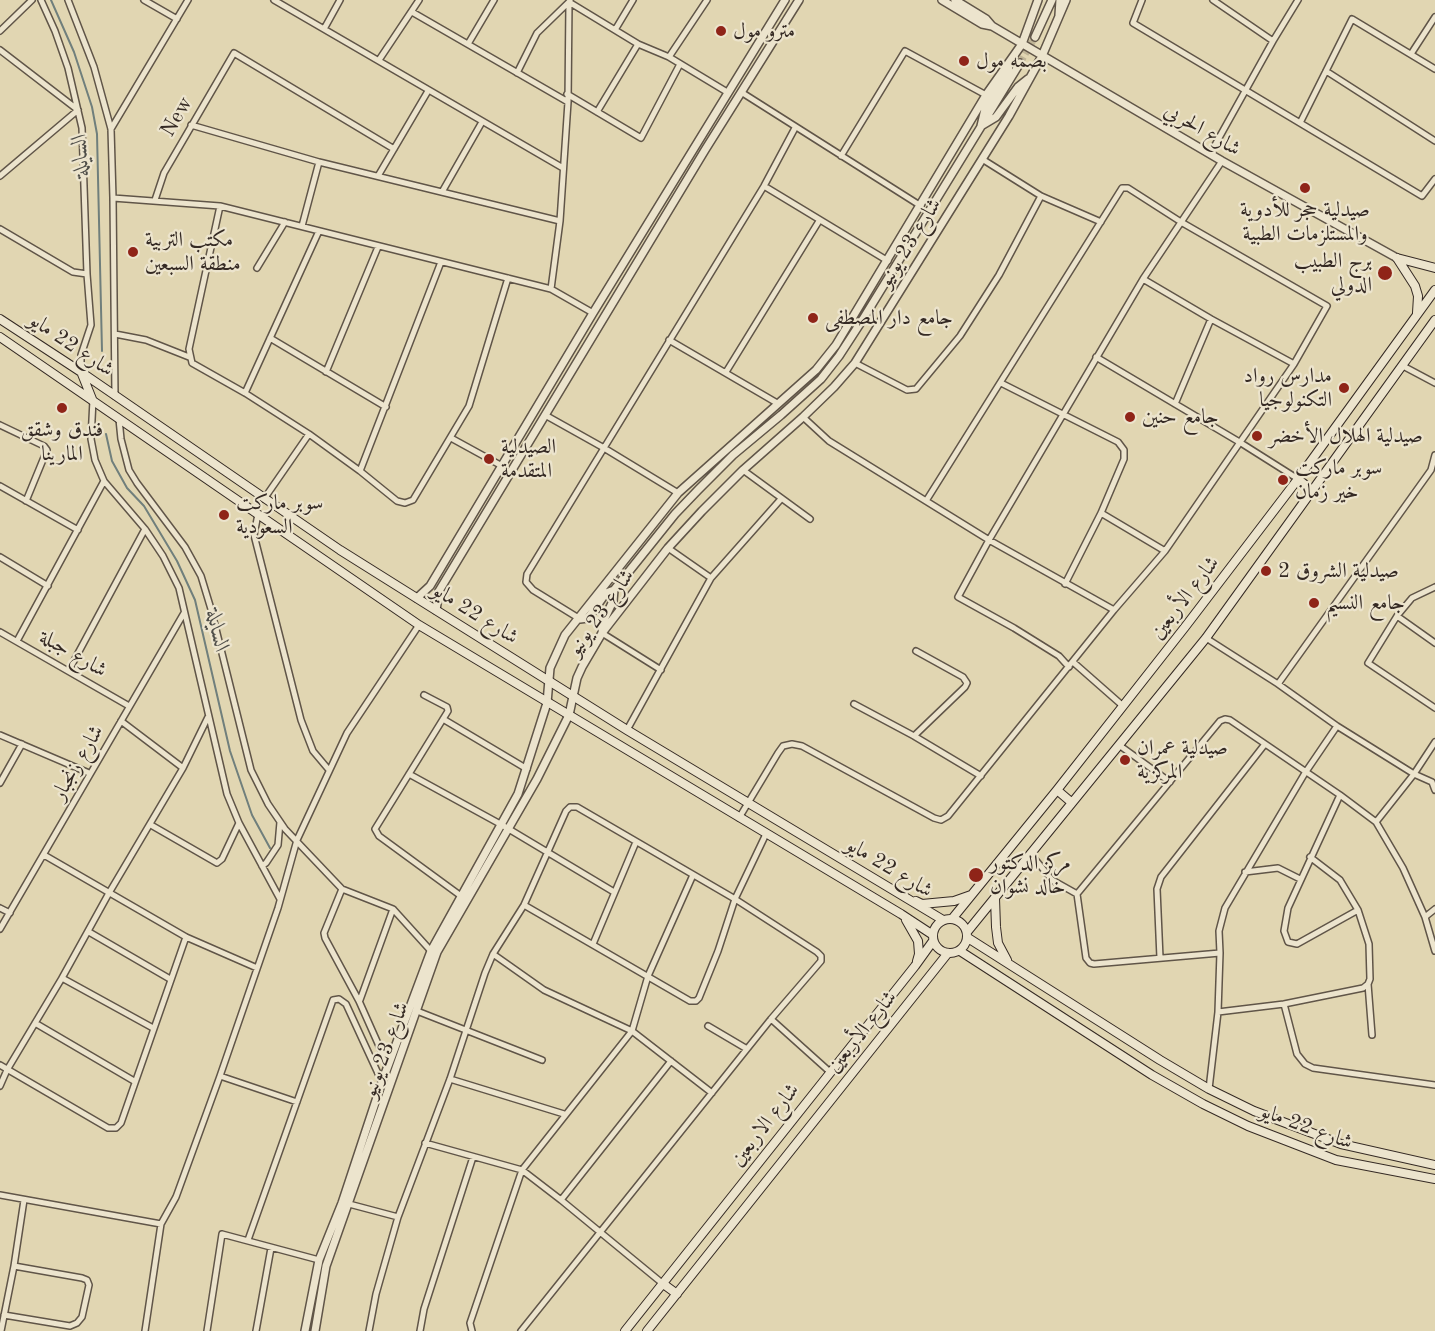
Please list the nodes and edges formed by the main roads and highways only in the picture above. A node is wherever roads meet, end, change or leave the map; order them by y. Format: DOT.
graph roads {
  1 [pos="1435,268"];
  2 [pos="1435,290"];
  3 [pos="1417,314"];
  4 [pos="0,319"];
  5 [pos="1435,320"];
  6 [pos="0,337"];
  7 [pos="81,372"];
  8 [pos="115,397"];
  9 [pos="93,400"];
  10 [pos="119,419"];
  11 [pos="1298,479"];
  12 [pos="1313,490"];
  13 [pos="1057,790"];
  14 [pos="1071,802"];
  15 [pos="972,894"];
  16 [pos="901,896"];
  17 [pos="995,898"];
  18 [pos="901,914"];
  19 [pos="952,919"];
  20 [pos="943,920"];
  21 [pos="968,935"];
  22 [pos="933,938"];
  23 [pos="960,951"];
  24 [pos="948,953"];
  25 [pos="1010,964"];
  26 [pos="915,966"];
  27 [pos="1160,1060"];
  28 [pos="1152,1075"];
  29 [pos="1435,1163"];
  30 [pos="1435,1179"];
  31 [pos="663,1283"];
  32 [pos="677,1294"];
  33 [pos="625,1331"];
  34 [pos="648,1331"];
  1 -- 3 [label="main road"];
  2 -- 3 [label="main road, شارع الأربعين"];
  3 -- 11 [label="main road, شارع الأربعين"];
  4 -- 7 [label="main road, شارع 22 مايو"];
  5 -- 12 [label="main road, شارع الأربعين"];
  6 -- 9 [label="main road, شارع 22 مايو"];
  7 -- 8 [label="main road, شارع 22 مايو"];
  7 -- 9 [label="main road"];
  8 -- 10 [label="main road"];
  8 -- 16 [label="main road, شارع 22 مايو"];
  9 -- 10 [label="main road, شارع 22 مايو"];
  10 -- 18 [label="main road, شارع 22 مايو"];
  11 -- 12 [label="main road"];
  11 -- 13 [label="main road, شارع الأربعين"];
  12 -- 14 [label="main road, شارع الأربعين"];
  13 -- 14 [label="main road"];
  13 -- 15 [label="main road, شارع الأربعين"];
  14 -- 17 [label="main road, شارع الأربعين"];
  15 -- 16 [label="main road"];
  15 -- 19 [label="main road, شارع الأربعين"];
  16 -- 20 [label="main road, شارع 22 مايو"];
  17 -- 21 [label="main road, شارع الأربعين"];
  17 -- 25 [label="main road"];
  18 -- 22 [label="main road, شارع 22 مايو"];
  18 -- 26 [label="main road"];
  19 -- 20 [label="main road"];
  19 -- 21 [label="main road"];
  20 -- 22 [label="main road"];
  21 -- 23 [label="main road"];
  21 -- 25 [label="main road, شارع 22 مايو"];
  22 -- 24 [label="main road"];
  22 -- 26 [label="main road, شارع الاربعين"];
  23 -- 24 [label="main road"];
  23 -- 28 [label="main road, شارع 22 مايو"];
  24 -- 32 [label="main road, شارع الأربعين"];
  25 -- 27 [label="main road, شارع 22 مايو"];
  26 -- 31 [label="main road, شارع الاربعين"];
  27 -- 28 [label="main road"];
  27 -- 29 [label="main road, شارع 22 مايو"];
  28 -- 30 [label="main road, شارع 22 مايو"];
  31 -- 32 [label="main road"];
  31 -- 33 [label="main road, شارع الاربعين"];
  32 -- 34 [label="main road, شارع الأربعين"];
}
